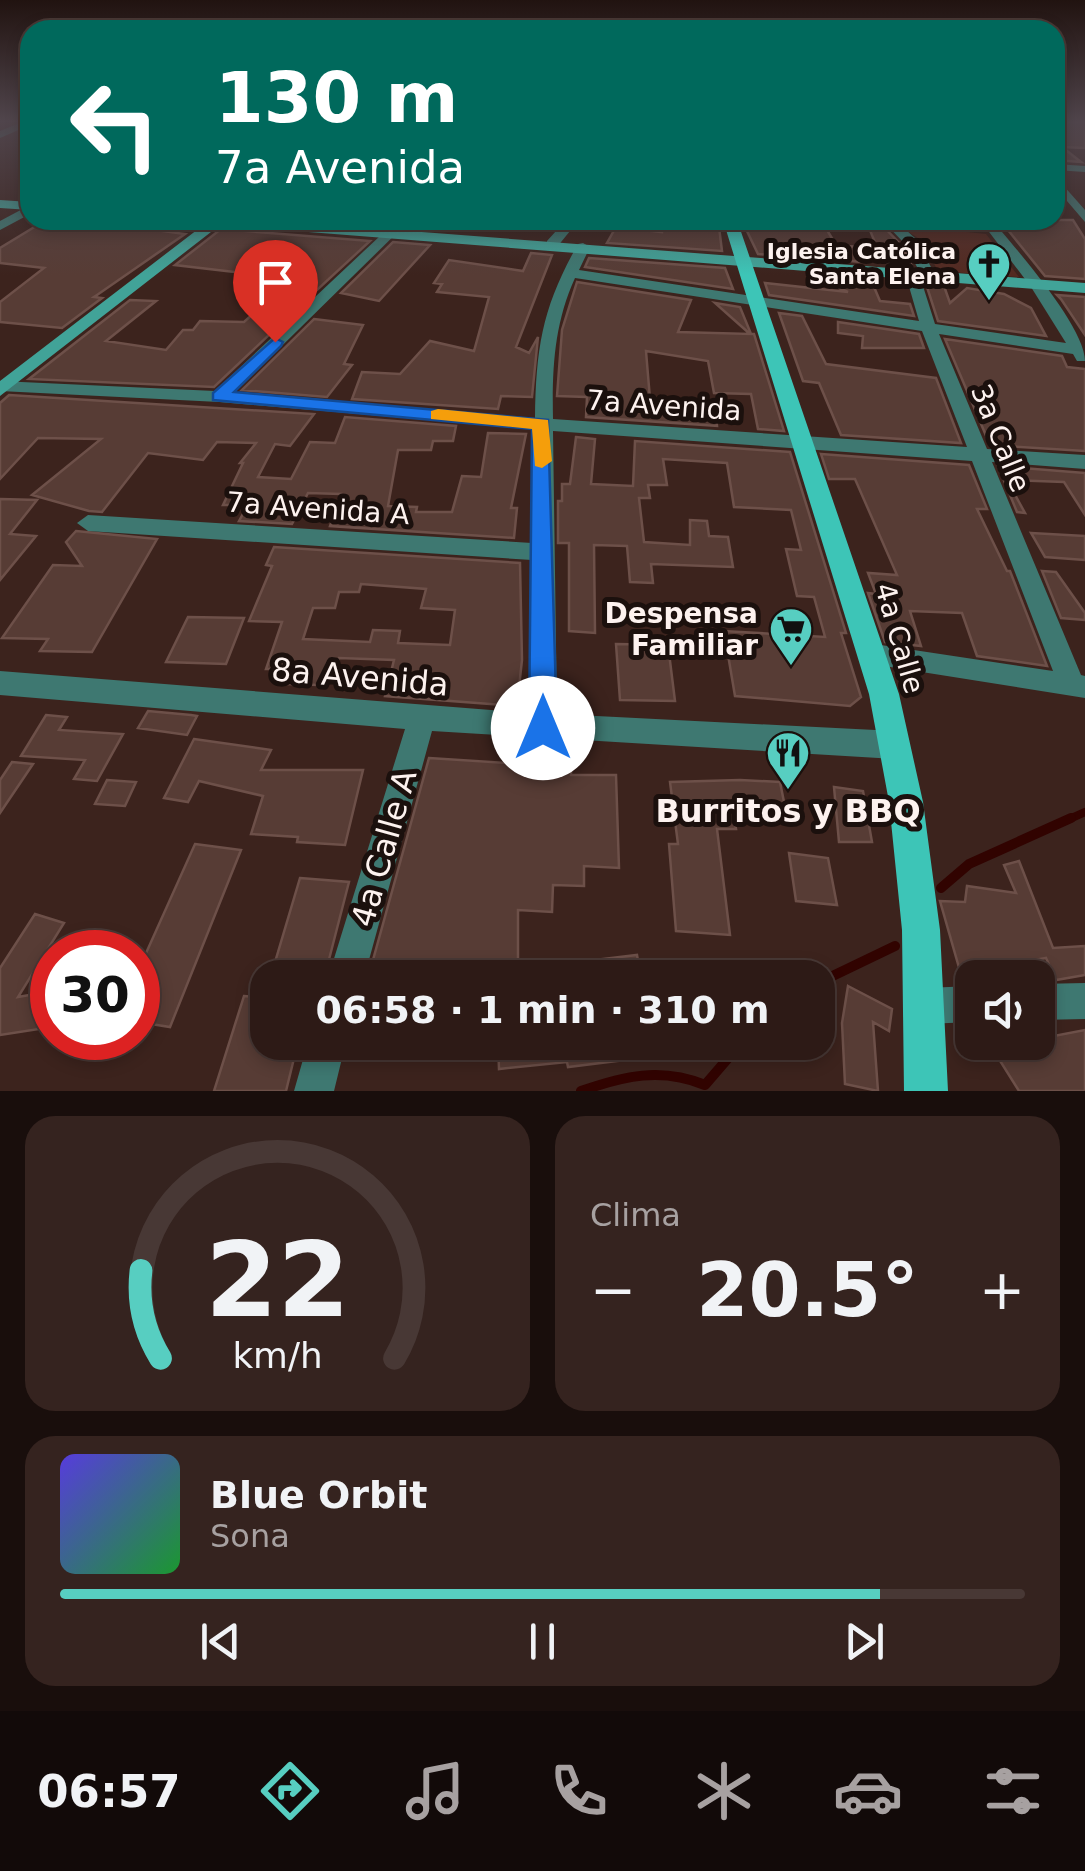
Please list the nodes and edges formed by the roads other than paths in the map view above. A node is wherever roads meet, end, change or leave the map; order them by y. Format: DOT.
graph roads {
  1 [pos="1065,193"];
  2 [pos="1081,216"];
  3 [pos="204,230"];
  4 [pos="392,230"];
  5 [pos="423,230"];
  6 [pos="564,230"];
  7 [pos="734,230"];
  8 [pos="898,230"];
  9 [pos="994,230"];
  10 [pos="1003,230"];
  11 [pos="552,244"];
  12 [pos="583,247"];
  13 [pos="744,260"];
  14 [pos="568,273"];
  15 [pos="920,276"];
  16 [pos="1032,278"];
  17 [pos="1085,288"];
  18 [pos="760,302"];
  19 [pos="928,328"];
  20 [pos="1083,354"];
  21 [pos="1,386"];
  22 [pos="219,396"];
  23 [pos="542,424"];
  24 [pos="802,442"];
  25 [pos="978,454"];
  26 [pos="1085,462"];
  27 [pos="88,523"];
  28 [pos="544,552"];
  29 [pos="874,655"];
  30 [pos="0,683"];
  31 [pos="1078,686"];
  32 [pos="422,718"];
  33 [pos="543,728"];
  34 [pos="894,745"];
  35 [pos="351,960"];
  36 [pos="1085,1001"];
  37 [pos="1055,1002"];
  38 [pos="955,1005"];
  39 [pos="926,1006"];
  40 [pos="322,1060"];
  41 [pos="932,1088"];
  42 [pos="314,1091"];
  1 -- 2 [label="street"];
  3 -- 21 [label="street"];
  4 -- 22 [label="street"];
  5 -- 11 [label="street"];
  6 -- 11 [label="street"];
  7 -- 13 [label="main road, 4a Calle"];
  8 -- 15 [label="street, 3a Calle"];
  9 -- 16 [label="street"];
  10 -- 16 [label="street"];
  11 -- 12 [label="street"];
  12 -- 13 [label="street"];
  12 -- 14 [label="street"];
  13 -- 15 [label="street"];
  13 -- 18 [label="main road, 4a Calle"];
  14 -- 18 [label="street"];
  14 -- 23 [label="street"];
  15 -- 16 [label="street"];
  15 -- 19 [label="street, 3a Calle"];
  16 -- 17 [label="street"];
  16 -- 20 [label="street"];
  18 -- 19 [label="street"];
  18 -- 24 [label="main road, 4a Calle"];
  19 -- 20 [label="street"];
  19 -- 25 [label="street, 3a Calle"];
  21 -- 22 [label="street, 7a Avenida"];
  22 -- 23 [label="street, 7a Avenida"];
  23 -- 24 [label="street, 7a Avenida"];
  23 -- 28 [label="street"];
  24 -- 25 [label="street, 7a Avenida"];
  24 -- 29 [label="main road, 4a Calle"];
  25 -- 26 [label="street, 7a Avenida"];
  25 -- 31 [label="street, 3a Calle"];
  27 -- 28 [label="street, 7a Avenida A"];
  28 -- 33 [label="street"];
  29 -- 31 [label="street"];
  29 -- 34 [label="main road, 4a Calle"];
  30 -- 32 [label="street, 8a Avenida"];
  32 -- 33 [label="street, 8a Avenida"];
  32 -- 35 [label="street, 4a Calle A"];
  33 -- 34 [label="street, 8a Avenida"];
  34 -- 39 [label="main road, 4a Calle"];
  36 -- 37 [label="street"];
  38 -- 39 [label="street"];
  39 -- 41 [label="main road, 4a Calle"];
  40 -- 42 [label="street"];
}
